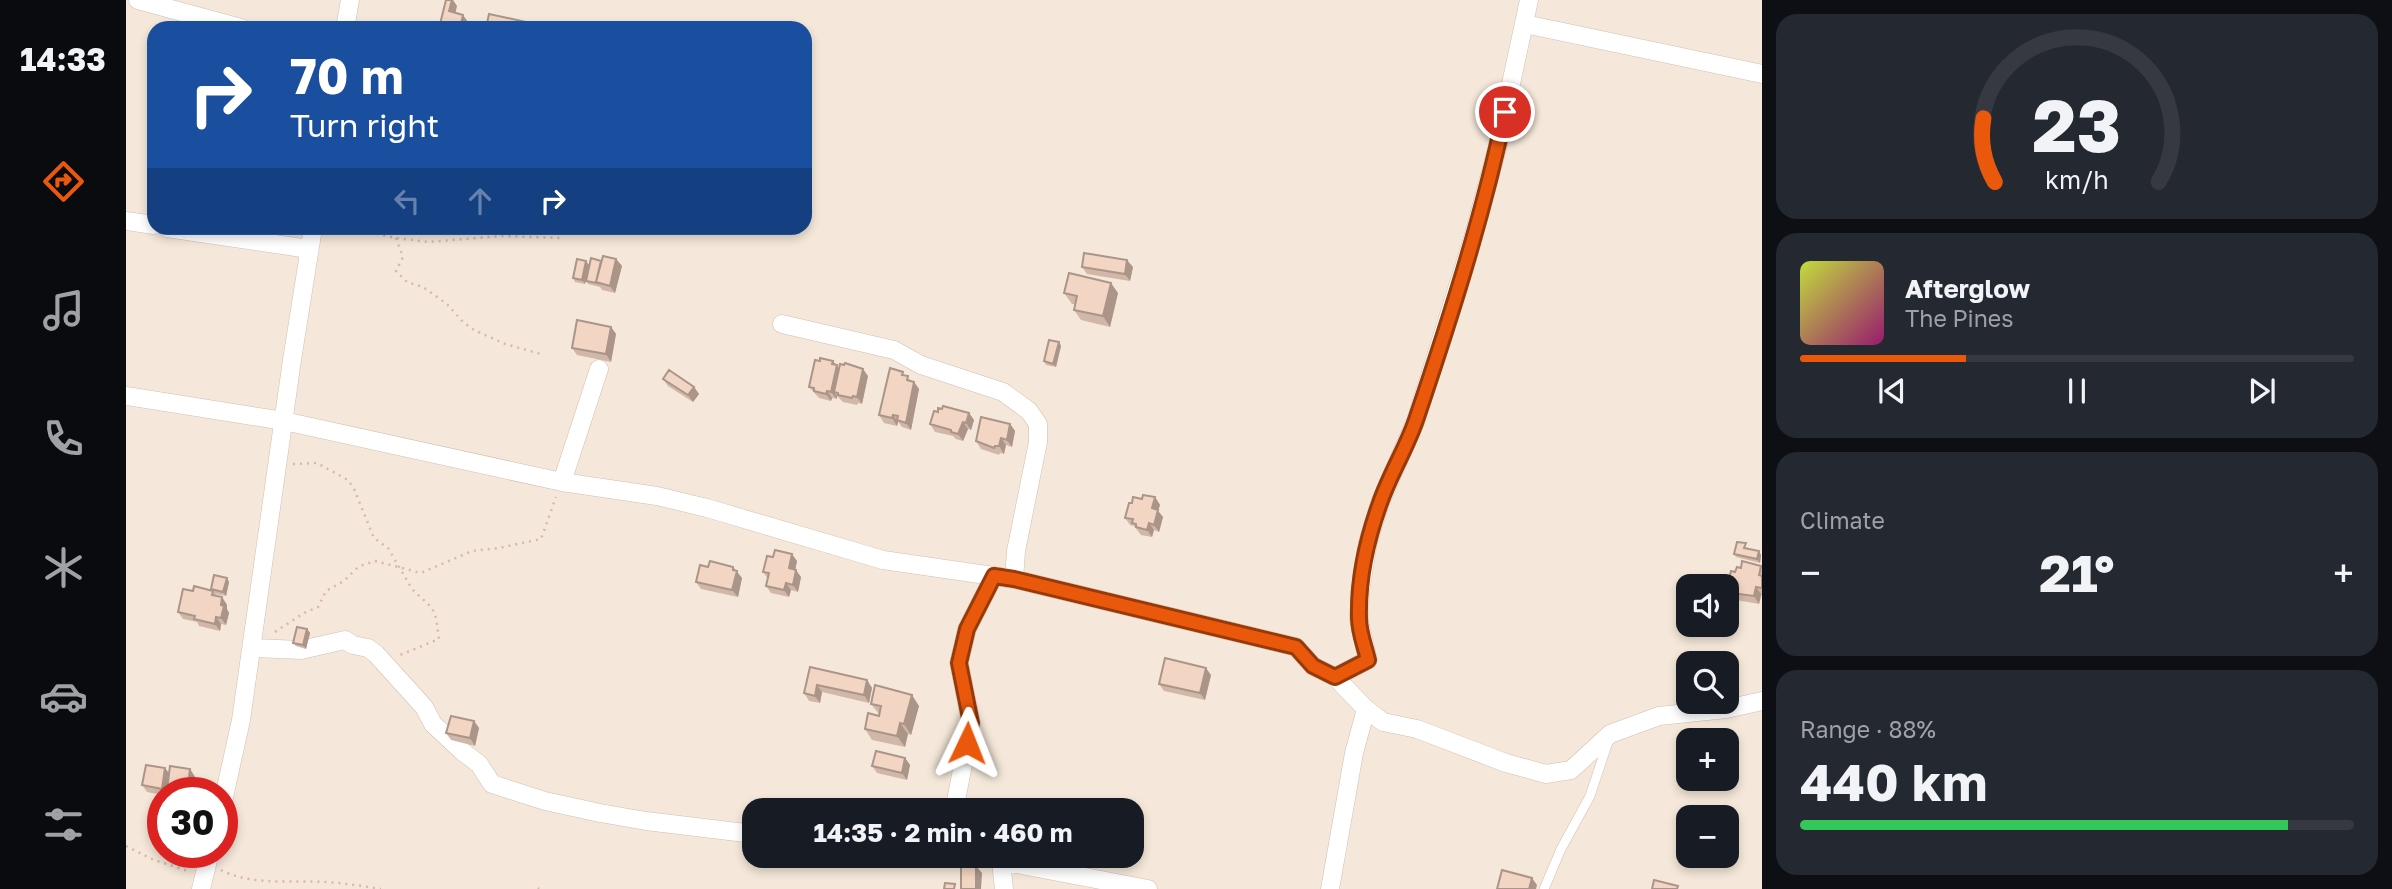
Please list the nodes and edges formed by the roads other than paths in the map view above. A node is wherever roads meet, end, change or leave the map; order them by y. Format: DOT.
graph roads {
  1 [pos="138,0"];
  2 [pos="350,0"];
  3 [pos="1529,0"];
  4 [pos="215,21"];
  5 [pos="346,21"];
  6 [pos="1525,24"];
  7 [pos="1762,74"];
  8 [pos="126,221"];
  9 [pos="147,225"];
  10 [pos="214,235"];
  11 [pos="312,235"];
  12 [pos="309,249"];
  13 [pos="782,324"];
  14 [pos="599,369"];
  15 [pos="126,396"];
  16 [pos="284,421"];
  17 [pos="562,482"];
  18 [pos="994,576"];
  19 [pos="1014,579"];
  20 [pos="252,648"];
  21 [pos="1335,677"];
  22 [pos="1762,701"];
  23 [pos="1366,709"];
  24 [pos="1611,734"];
  25 [pos="228,777"];
  26 [pos="957,798"];
  27 [pos="742,833"];
  28 [pos="1000,868"];
  29 [pos="1046,868"];
  30 [pos="1004,889"];
  31 [pos="1148,889"];
  32 [pos="1330,889"];
  33 [pos="1544,889"];
  1 -- 4 [label="street"];
  2 -- 5 [label="street"];
  3 -- 6 [label="street"];
  6 -- 7 [label="street"];
  6 -- 21 [label="street"];
  8 -- 9 [label="street"];
  10 -- 12 [label="street"];
  11 -- 12 [label="street"];
  12 -- 16 [label="street"];
  13 -- 19 [label="street"];
  14 -- 17 [label="street"];
  15 -- 16 [label="street"];
  16 -- 17 [label="street"];
  16 -- 20 [label="street"];
  17 -- 18 [label="street"];
  18 -- 19 [label="street"];
  18 -- 26 [label="street"];
  19 -- 21 [label="street"];
  20 -- 25 [label="street"];
  20 -- 27 [label="street"];
  21 -- 23 [label="street"];
  22 -- 24 [label="street"];
  23 -- 24 [label="street"];
  23 -- 32 [label="street"];
  24 -- 33 [label="lane"];
  28 -- 30 [label="street"];
  29 -- 31 [label="street"];
}
